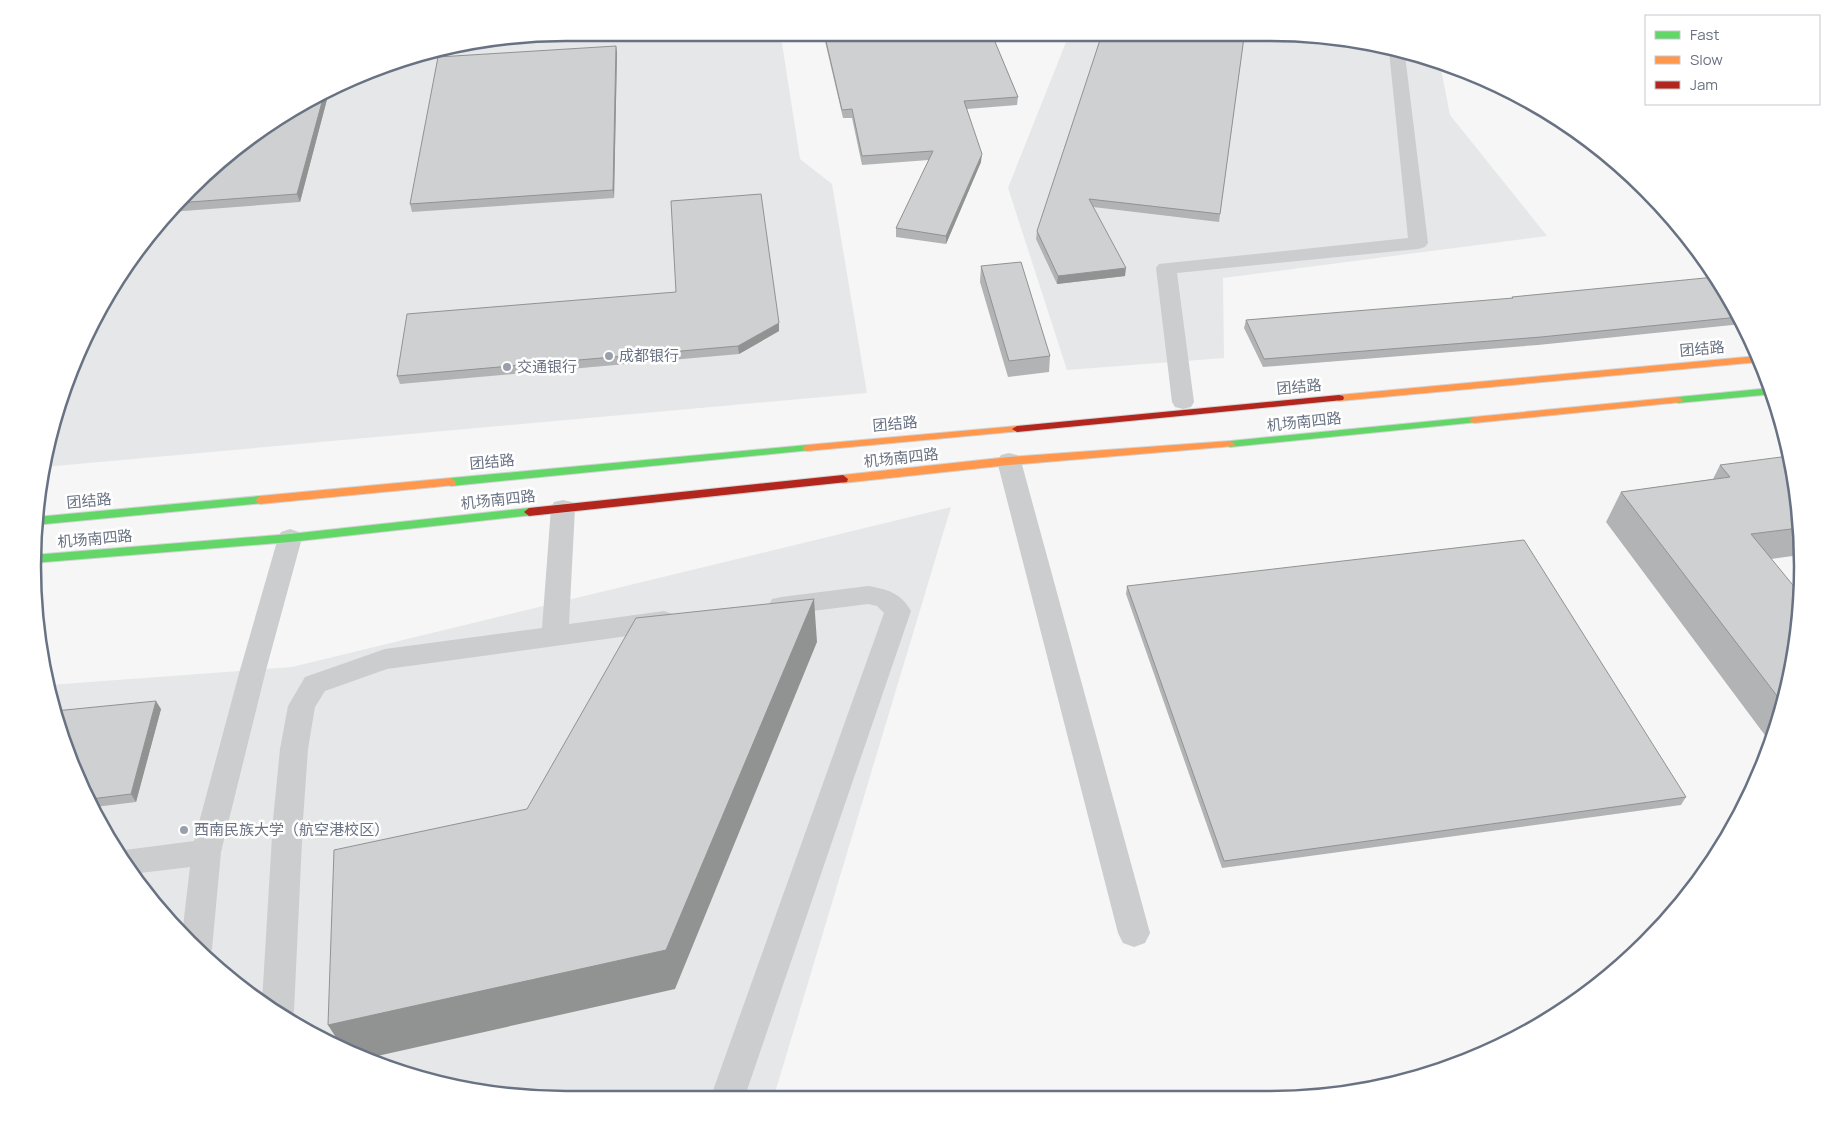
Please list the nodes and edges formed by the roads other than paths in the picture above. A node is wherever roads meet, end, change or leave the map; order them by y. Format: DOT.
graph roads {
  1 [pos="1397,57"];
  2 [pos="1752,360"];
  3 [pos="1764,391"];
  4 [pos="1182,402"];
  5 [pos="1009,461"];
  6 [pos="563,508"];
  7 [pos="43,520"];
  8 [pos="290,538"];
  9 [pos="41,558"];
  10 [pos="761,608"];
  11 [pos="692,617"];
  12 [pos="555,634"];
  13 [pos="206,852"];
  14 [pos="132,861"];
  15 [pos="1134,933"];
  16 [pos="197,939"];
  17 [pos="278,1005"];
  18 [pos="730,1091"];
  1 -- 4 [label="lane"];
  2 -- 7 [label="main road, 团结路"];
  3 -- 5 [label="main road, 机场南四路"];
  5 -- 6 [label="main road, 机场南四路"];
  5 -- 15 [label="lane"];
  6 -- 8 [label="main road, 机场南四路"];
  6 -- 12 [label="lane"];
  8 -- 9 [label="main road, 机场南四路"];
  8 -- 13 [label="lane"];
  10 -- 18 [label="lane"];
  11 -- 12 [label="lane"];
  12 -- 17 [label="lane"];
  13 -- 14 [label="lane"];
  13 -- 16 [label="lane"];
}
